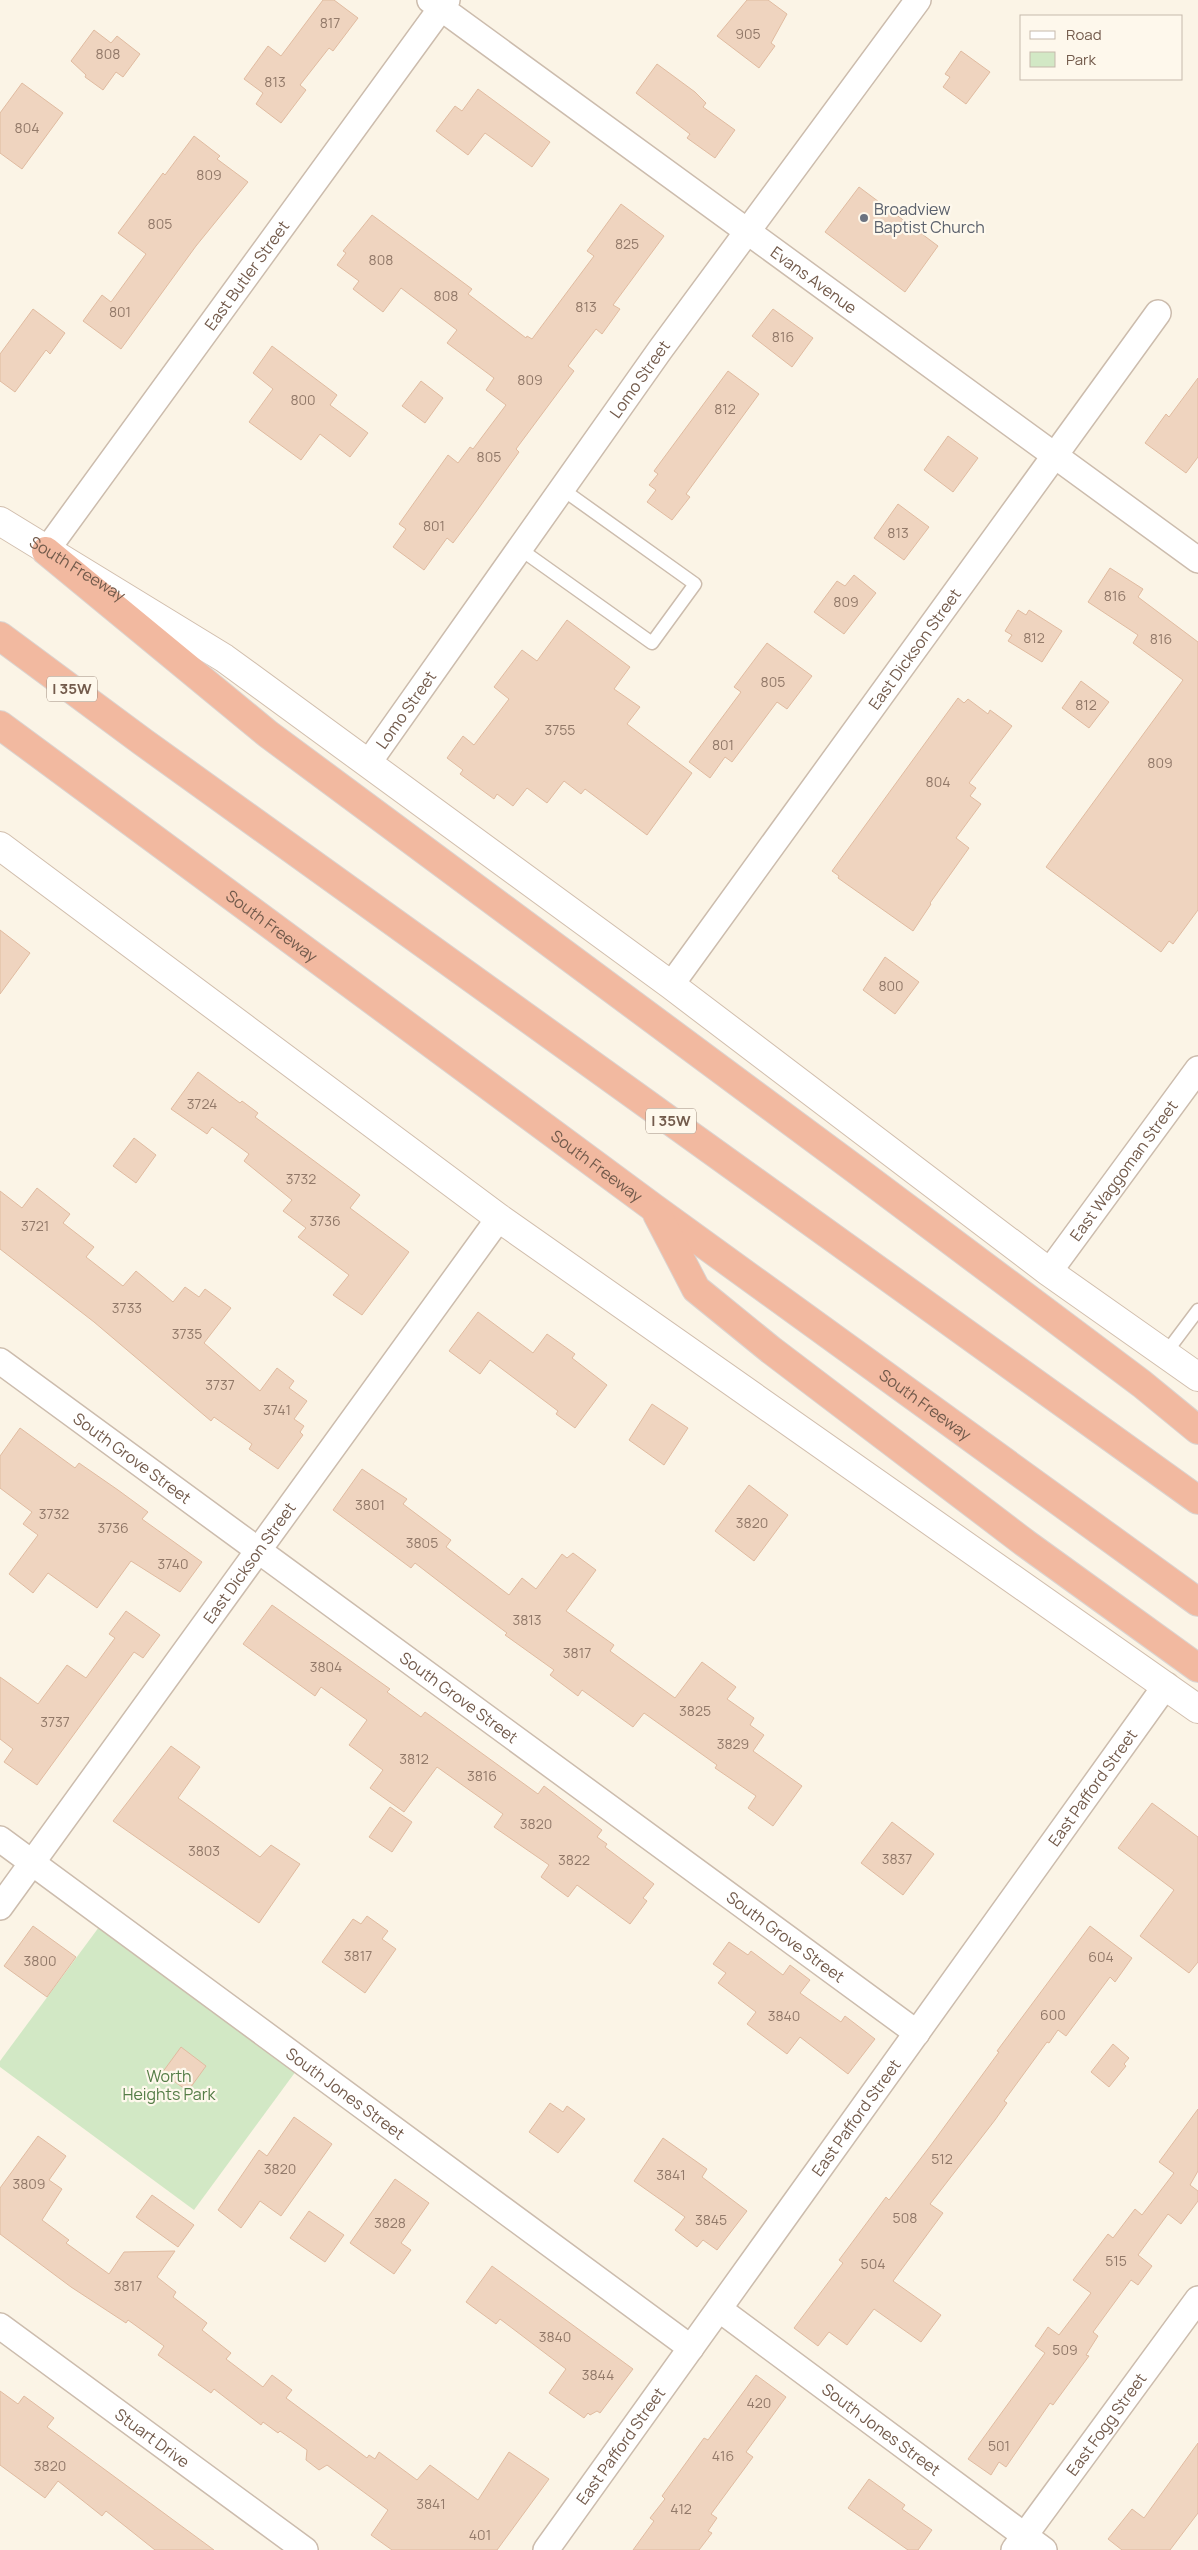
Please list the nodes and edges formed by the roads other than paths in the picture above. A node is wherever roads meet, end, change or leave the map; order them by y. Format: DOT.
graph roads {
  1 [pos="918,0"];
  2 [pos="439,3"];
  3 [pos="748,232"];
  4 [pos="1158,313"];
  5 [pos="1055,455"];
  6 [pos="562,490"];
  7 [pos="0,521"];
  8 [pos="520,548"];
  9 [pos="46,551"];
  10 [pos="1198,560"];
  11 [pos="0,636"];
  12 [pos="0,725"];
  13 [pos="369,762"];
  14 [pos="0,846"];
  15 [pos="671,985"];
  16 [pos="1198,1069"];
  17 [pos="654,1208"];
  18 [pos="499,1218"];
  19 [pos="1050,1272"];
  20 [pos="1198,1310"];
  21 [pos="1165,1354"];
  22 [pos="0,1361"];
  23 [pos="1198,1377"];
  24 [pos="1198,1430"];
  25 [pos="1198,1500"];
  26 [pos="260,1551"];
  27 [pos="1198,1602"];
  28 [pos="1198,1668"];
  29 [pos="1166,1685"];
  30 [pos="1198,1709"];
  31 [pos="0,1839"];
  32 [pos="32,1863"];
  33 [pos="0,1907"];
  34 [pos="917,2033"];
  35 [pos="1198,2299"];
  36 [pos="719,2309"];
  37 [pos="0,2326"];
  38 [pos="691,2348"];
  39 [pos="1028,2545"];
  40 [pos="305,2550"];
  41 [pos="546,2550"];
  1 -- 3 [label="street, Lomo Street"];
  2 -- 3 [label="street, Evans Avenue"];
  2 -- 9 [label="street, East Butler Street"];
  3 -- 5 [label="street, Evans Avenue"];
  3 -- 6 [label="street, Lomo Street"];
  4 -- 5 [label="street, East Dickson Street"];
  5 -- 10 [label="street, Evans Avenue"];
  5 -- 15 [label="street, East Dickson Street"];
  6 -- 8 [label="street, Lomo Street"];
  6 -- 8 [label="lane"];
  7 -- 9 [label="main road, South Freeway"];
  8 -- 13 [label="street, Lomo Street"];
  9 -- 13 [label="main road, South Freeway"];
  9 -- 24 [label="highway"];
  11 -- 25 [label="highway, I 35W"];
  12 -- 17 [label="highway, South Freeway"];
  13 -- 15 [label="main road, South Freeway"];
  14 -- 18 [label="main road"];
  15 -- 19 [label="main road, South Freeway"];
  16 -- 19 [label="street, East Waggoman Street"];
  17 -- 27 [label="highway, South Freeway"];
  17 -- 28 [label="highway"];
  18 -- 26 [label="street, East Dickson Street"];
  18 -- 29 [label="main road"];
  19 -- 21 [label="main road, South Freeway"];
  20 -- 21 [label="lane"];
  21 -- 23 [label="main road, South Freeway"];
  22 -- 26 [label="street, South Grove Street"];
  26 -- 32 [label="street, East Dickson Street"];
  26 -- 34 [label="street, South Grove Street"];
  29 -- 30 [label="main road"];
  29 -- 34 [label="street, East Pafford Street"];
  31 -- 32 [label="street, South Jones Street"];
  32 -- 33 [label="street, East Dickson Street"];
  32 -- 38 [label="street, South Jones Street"];
  34 -- 36 [label="street, East Pafford Street"];
  35 -- 39 [label="street, East Fogg Street"];
  36 -- 38 [label="street, East Pafford Street"];
  36 -- 39 [label="street, South Jones Street"];
  37 -- 40 [label="street, Stuart Drive"];
  38 -- 41 [label="street, East Pafford Street"];
}
